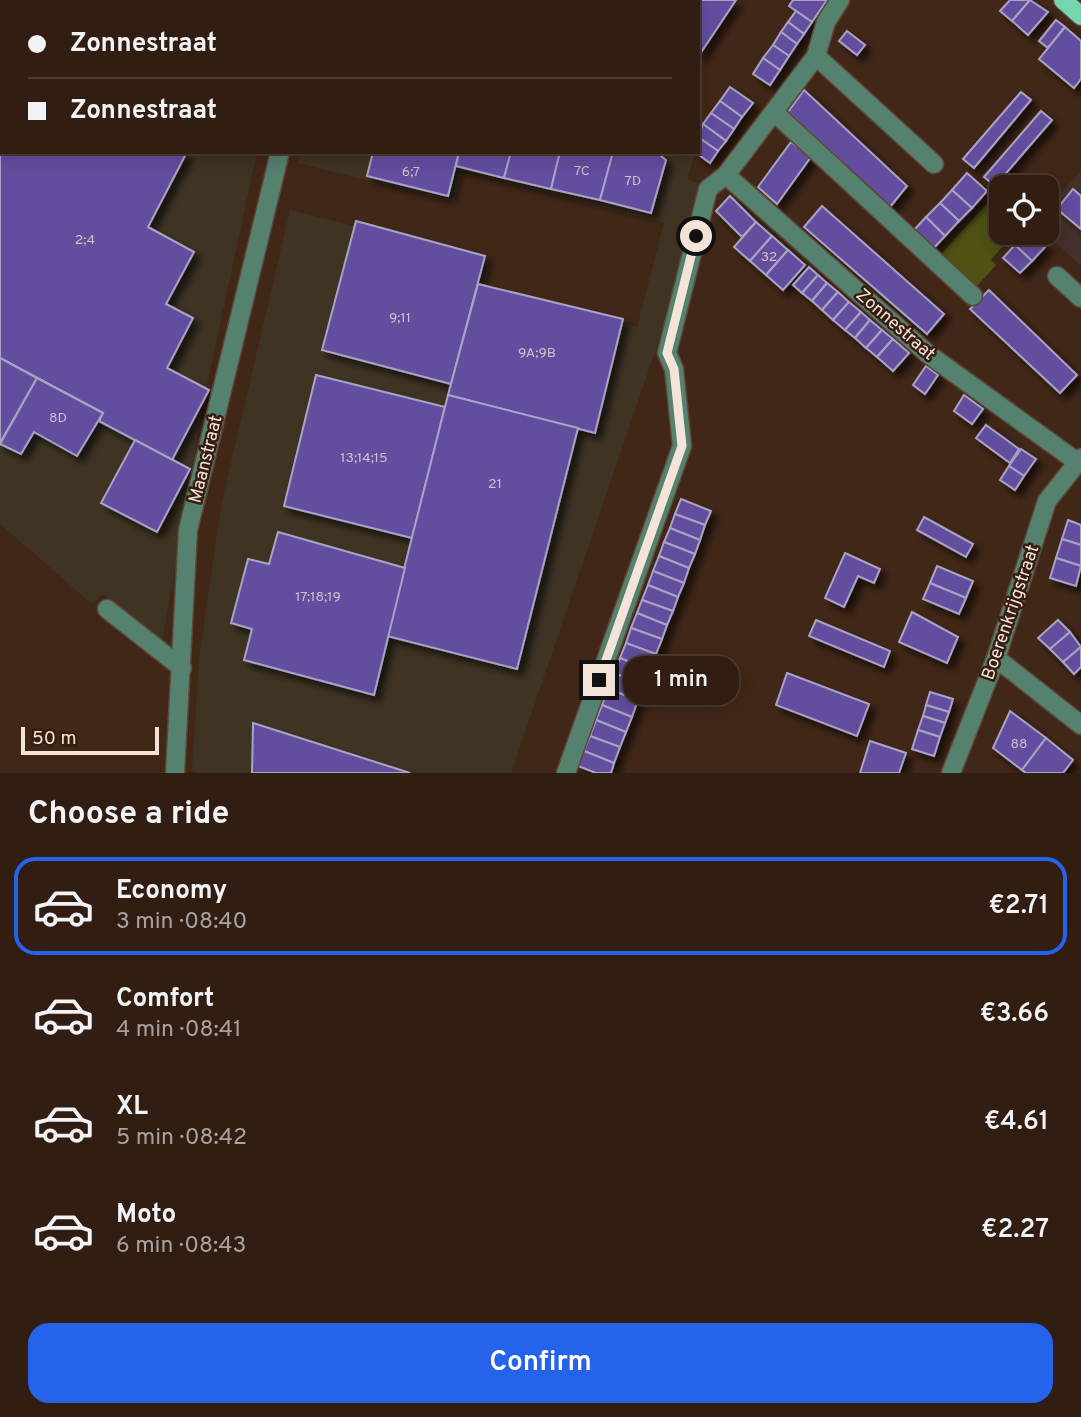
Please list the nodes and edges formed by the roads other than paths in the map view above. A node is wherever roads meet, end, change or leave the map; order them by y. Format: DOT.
graph roads {
  1 [pos="840,0"];
  2 [pos="1063,0"];
  3 [pos="1081,16"];
  4 [pos="816,56"];
  5 [pos="774,112"];
  6 [pos="280,154"];
  7 [pos="934,164"];
  8 [pos="726,175"];
  9 [pos="1057,276"];
  10 [pos="973,296"];
  11 [pos="1081,298"];
  12 [pos="1079,460"];
  13 [pos="107,609"];
  14 [pos="996,658"];
  15 [pos="182,668"];
  16 [pos="1081,725"];
  17 [pos="175,773"];
  18 [pos="566,773"];
  19 [pos="951,773"];
  1 -- 4 [label="street"];
  2 -- 3 [label="main road"];
  4 -- 5 [label="street"];
  4 -- 7 [label="street"];
  5 -- 8 [label="street"];
  5 -- 10 [label="street"];
  6 -- 15 [label="street, Maanstraat"];
  8 -- 12 [label="street, Zonnestraat"];
  8 -- 18 [label="street"];
  9 -- 11 [label="street"];
  12 -- 14 [label="street, Boerenkrijgstraat"];
  13 -- 15 [label="street"];
  14 -- 16 [label="street"];
  14 -- 19 [label="street, Boerenkrijgstraat"];
  15 -- 17 [label="street, Maanstraat"];
}
